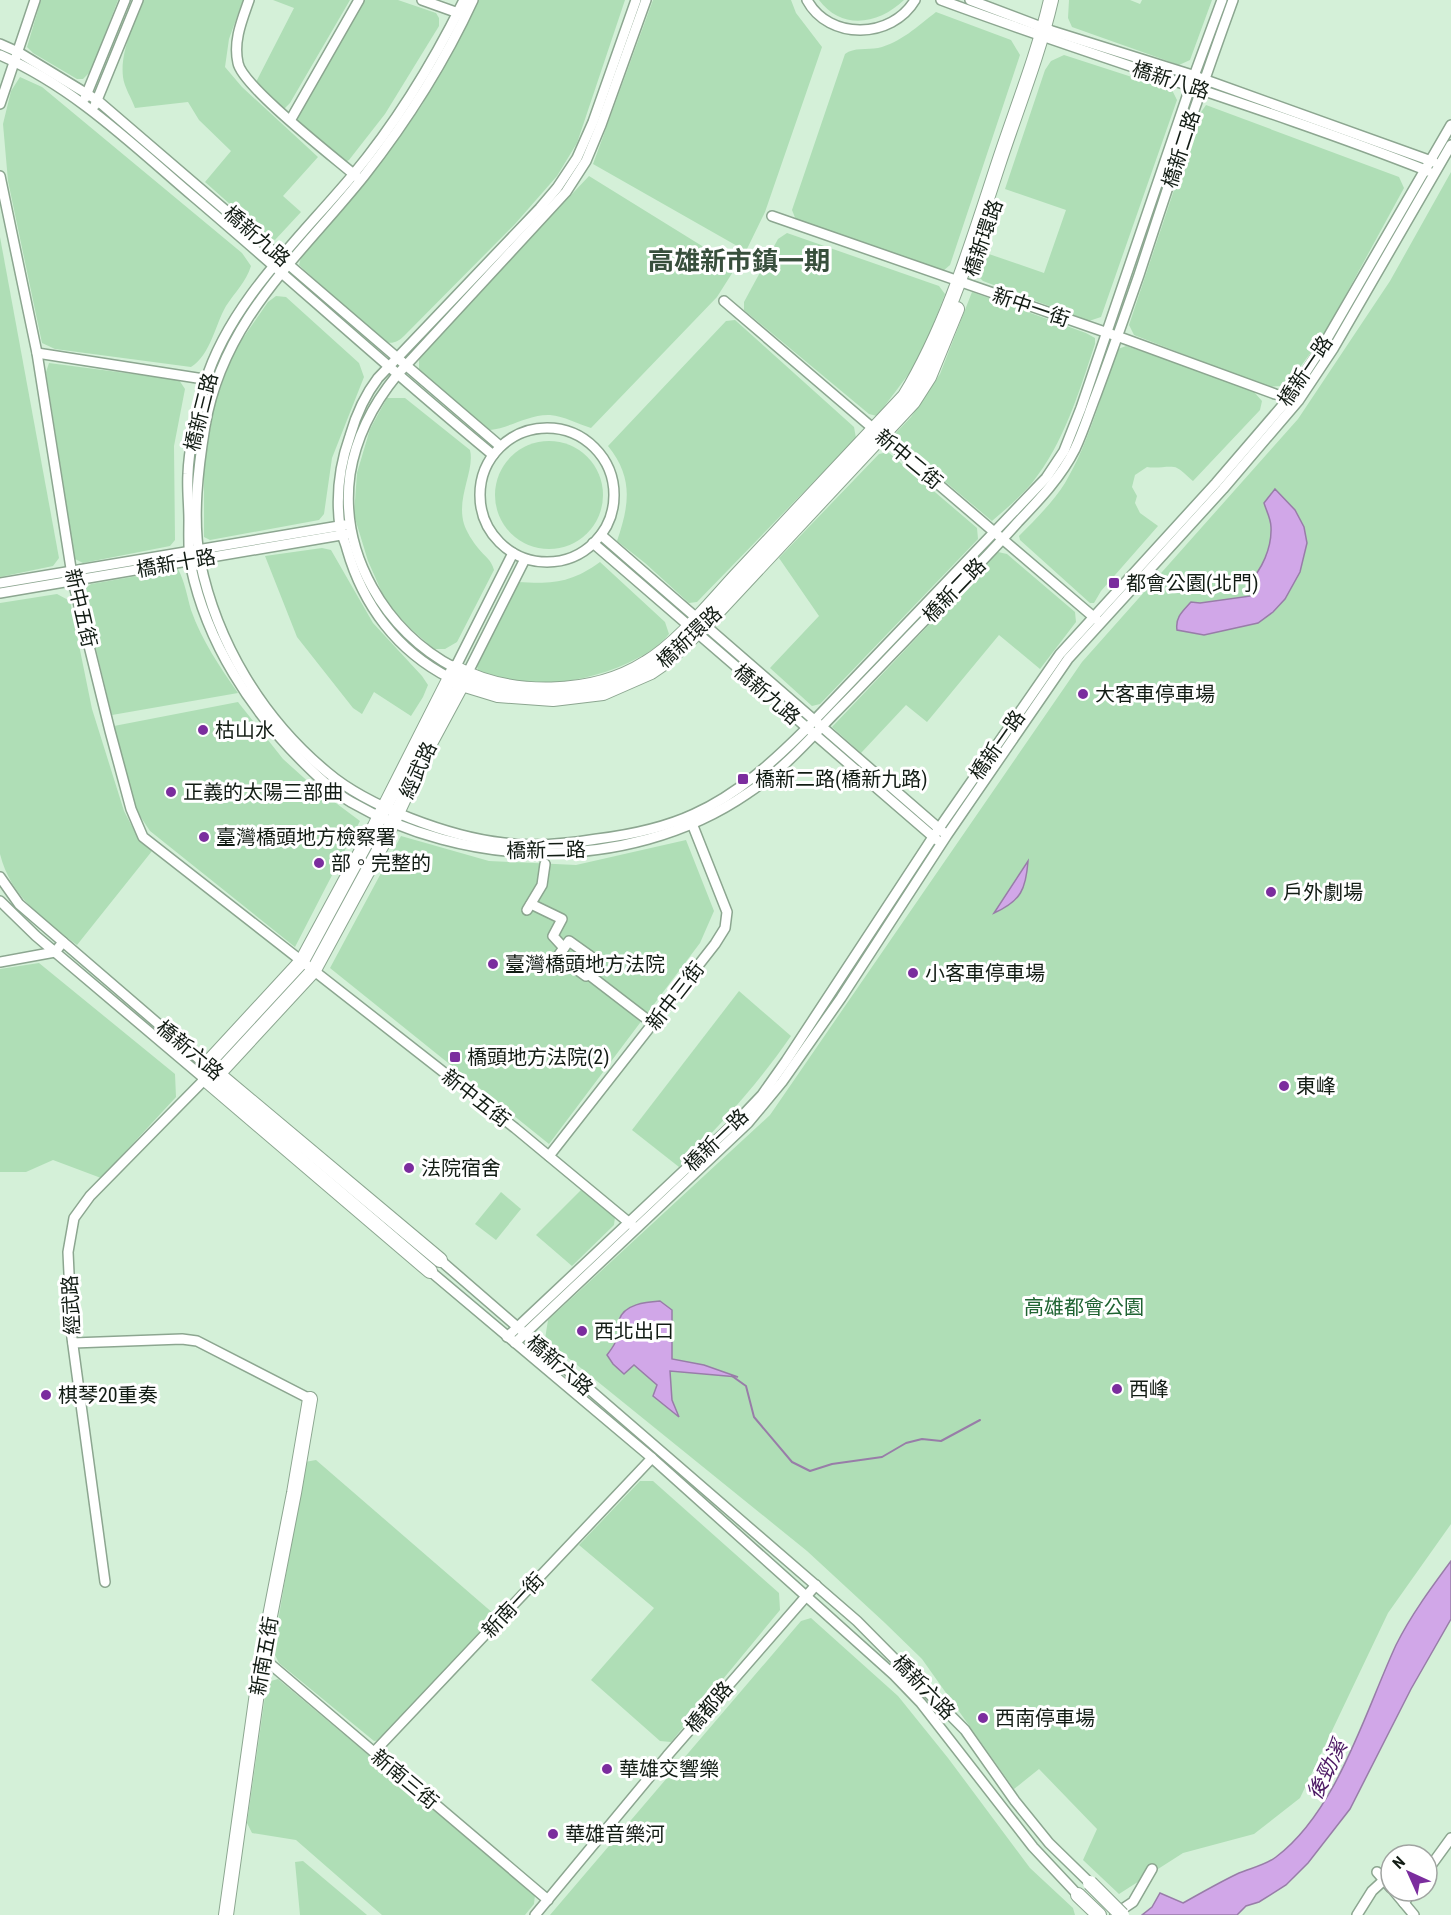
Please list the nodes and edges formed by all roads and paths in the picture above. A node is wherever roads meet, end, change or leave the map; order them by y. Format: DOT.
graph roads {
  1 [pos="35,0"];
  2 [pos="125,0"];
  3 [pos="138,0"];
  4 [pos="249,0"];
  5 [pos="359,0"];
  6 [pos="422,0"];
  7 [pos="464,0"];
  8 [pos="473,0"];
  9 [pos="636,0"];
  10 [pos="646,0"];
  11 [pos="807,0"];
  12 [pos="915,0"];
  13 [pos="941,0"];
  14 [pos="970,0"];
  15 [pos="1051,0"];
  16 [pos="1059,0"];
  17 [pos="1222,0"];
  18 [pos="1233,0"];
  19 [pos="462,14"];
  20 [pos="1046,34"];
  21 [pos="0,44"];
  22 [pos="0,55"];
  23 [pos="16,57"];
  24 [pos="1192,81"];
  25 [pos="1202,84"];
  26 [pos="87,93"];
  27 [pos="97,100"];
  28 [pos="83,103"];
  29 [pos="0,104"];
  30 [pos="93,110"];
  31 [pos="291,119"];
  32 [pos="1451,125"];
  33 [pos="1451,145"];
  34 [pos="1429,160"];
  35 [pos="1439,164"];
  36 [pos="1424,169"];
  37 [pos="1434,173"];
  38 [pos="0,176"];
  39 [pos="357,177"];
  40 [pos="772,216"];
  41 [pos="284,260"];
  42 [pos="277,268"];
  43 [pos="964,283"];
  44 [pos="724,301"];
  45 [pos="1107,333"];
  46 [pos="1118,337"];
  47 [pos="37,353"];
  48 [pos="396,358"];
  49 [pos="405,365"];
  50 [pos="388,367"];
  51 [pos="397,375"];
  52 [pos="211,381"];
  53 [pos="1294,399"];
  54 [pos="879,433"];
  55 [pos="500,446"];
  56 [pos="493,455"];
  57 [pos="351,529"];
  58 [pos="341,530"];
  59 [pos="995,533"];
  60 [pos="601,535"];
  61 [pos="1003,539"];
  62 [pos="593,543"];
  63 [pos="513,554"];
  64 [pos="195,555"];
  65 [pos="525,559"];
  66 [pos="72,576"];
  67 [pos="0,583"];
  68 [pos="0,593"];
  69 [pos="1097,620"];
  70 [pos="696,625"];
  71 [pos="458,676"];
  72 [pos="818,723"];
  73 [pos="811,731"];
  74 [pos="389,814"];
  75 [pos="691,820"];
  76 [pos="943,832"];
  77 [pos="937,841"];
  78 [pos="545,864"];
  79 [pos="0,877"];
  80 [pos="0,901"];
  81 [pos="63,942"];
  82 [pos="564,948"];
  83 [pos="55,952"];
  84 [pos="302,961"];
  85 [pos="0,962"];
  86 [pos="314,970"];
  87 [pos="588,974"];
  88 [pos="644,1017"];
  89 [pos="206,1065"];
  90 [pos="218,1074"];
  91 [pos="205,1079"];
  92 [pos="549,1156"];
  93 [pos="632,1225"];
  94 [pos="441,1260"];
  95 [pos="430,1271"];
  96 [pos="521,1331"];
  97 [pos="511,1340"];
  98 [pos="73,1343"];
  99 [pos="310,1399"];
  100 [pos="652,1458"];
  101 [pos="105,1582"];
  102 [pos="816,1584"];
  103 [pos="806,1595"];
  104 [pos="262,1658"];
  105 [pos="374,1752"];
  106 [pos="1451,1838"];
  107 [pos="1439,1854"];
  108 [pos="1152,1869"];
  109 [pos="1377,1872"];
  110 [pos="1379,1874"];
  111 [pos="1090,1883"];
  112 [pos="1379,1885"];
  113 [pos="1078,1895"];
  114 [pos="548,1900"];
  115 [pos="1404,1903"];
  116 [pos="226,1915"];
  117 [pos="535,1915"];
  118 [pos="1098,1915"];
  119 [pos="1113,1915"];
  120 [pos="1122,1915"];
  121 [pos="1357,1915"];
  122 [pos="1414,1915"];
  1 -- 23 [label="street"];
  2 -- 26 [label="street"];
  3 -- 27 [label="street"];
  4 -- 31 [label="street"];
  5 -- 31 [label="street"];
  6 -- 19 [label="street"];
  7 -- 19 [label="street, 橋新三路"];
  8 -- 19 [label="street, 橋新三路"];
  9 -- 48 [label="street, 橋新環路"];
  10 -- 49 [label="street, 橋新環路"];
  11 -- 12 [label="street"];
  13 -- 20 [label="street, 橋新八路"];
  14 -- 20 [label="street, 橋新八路"];
  15 -- 20 [label="street, 橋新環路"];
  16 -- 20 [label="street, 橋新環路"];
  17 -- 24 [label="street, 橋新二路"];
  18 -- 25 [label="street, 橋新二路"];
  19 -- 39 [label="street, 橋新三路"];
  20 -- 24 [label="street, 橋新八路"];
  20 -- 43 [label="street, 橋新環路"];
  21 -- 23 [label="street, 橋新九路"];
  22 -- 23 [label="street, 橋新九路"];
  23 -- 26 [label="street, 橋新九路"];
  23 -- 28 [label="street, 橋新九路"];
  23 -- 29 [label="street"];
  24 -- 25 [label="street, 橋新八路"];
  24 -- 45 [label="street, 橋新二路"];
  25 -- 34 [label="street, 橋新八路"];
  25 -- 36 [label="street, 橋新八路"];
  25 -- 46 [label="street, 橋新二路"];
  26 -- 27 [label="street, 橋新九路"];
  26 -- 28 [label="street"];
  27 -- 30 [label="street"];
  27 -- 41 [label="street, 橋新九路"];
  28 -- 30 [label="street, 橋新九路"];
  30 -- 42 [label="street, 橋新九路"];
  31 -- 39 [label="street"];
  32 -- 34 [label="street, 橋新一路"];
  33 -- 35 [label="street, 橋新一路"];
  34 -- 35 [label="street, 橋新八路"];
  34 -- 36 [label="street, 橋新一路"];
  35 -- 37 [label="street, 橋新一路"];
  36 -- 37 [label="street, 橋新八路"];
  36 -- 53 [label="street, 橋新一路"];
  37 -- 53 [label="street, 橋新一路"];
  38 -- 47 [label="street, 新中五街"];
  39 -- 41 [label="street, 橋新三路"];
  40 -- 43 [label="street, 新中一街"];
  41 -- 42 [label="street, 橋新三路"];
  41 -- 48 [label="street, 橋新九路"];
  42 -- 50 [label="street, 橋新九路"];
  42 -- 52 [label="street, 橋新三路"];
  43 -- 45 [label="street, 新中一街"];
  43 -- 54 [label="street, 橋新環路"];
  44 -- 54 [label="street, 新中二街"];
  45 -- 46 [label="street, 新中一街"];
  45 -- 59 [label="street, 橋新二路"];
  46 -- 53 [label="street, 新中一街"];
  46 -- 61 [label="street, 橋新二路"];
  47 -- 52 [label="street"];
  47 -- 66 [label="street, 新中五街"];
  48 -- 49 [label="street, 橋新九路"];
  48 -- 50 [label="street, 橋新環路"];
  49 -- 51 [label="street, 橋新環路"];
  49 -- 55 [label="street, 橋新九路"];
  50 -- 51 [label="street, 橋新九路"];
  50 -- 58 [label="street, 橋新環路"];
  51 -- 56 [label="street, 橋新九路"];
  51 -- 57 [label="street, 橋新環路"];
  52 -- 64 [label="street, 橋新三路"];
  53 -- 69 [label="street, 橋新一路"];
  54 -- 59 [label="street, 新中二街"];
  54 -- 70 [label="street, 橋新環路"];
  55 -- 56 [label="street"];
  55 -- 60 [label="street"];
  56 -- 63 [label="street"];
  57 -- 58 [label="street, 橋新十路"];
  57 -- 71 [label="street, 橋新環路"];
  58 -- 64 [label="street, 橋新十路"];
  58 -- 71 [label="street, 橋新環路"];
  59 -- 61 [label="street, 新中二街"];
  59 -- 72 [label="street, 橋新二路"];
  60 -- 62 [label="street"];
  60 -- 70 [label="street, 橋新九路"];
  61 -- 69 [label="street, 新中二街"];
  61 -- 72 [label="street, 橋新二路"];
  62 -- 65 [label="street"];
  62 -- 70 [label="street, 橋新九路"];
  63 -- 65 [label="street"];
  63 -- 71 [label="street, 經武路"];
  64 -- 66 [label="street, 橋新十路"];
  64 -- 74 [label="street, 橋新三路"];
  65 -- 71 [label="street, 經武路"];
  66 -- 67 [label="street, 橋新十路"];
  66 -- 68 [label="street, 橋新十路"];
  66 -- 84 [label="street, 新中五街"];
  69 -- 76 [label="street, 橋新一路"];
  70 -- 71 [label="street, 橋新環路"];
  70 -- 72 [label="street, 橋新九路"];
  70 -- 73 [label="street, 橋新九路"];
  71 -- 74 [label="street, 經武路"];
  72 -- 73 [label="street, 橋新二路"];
  72 -- 76 [label="street, 橋新九路"];
  73 -- 75 [label="street, 橋新二路"];
  73 -- 77 [label="street, 橋新九路"];
  74 -- 75 [label="street, 橋新二路"];
  74 -- 84 [label="street, 經武路"];
  74 -- 86 [label="street, 經武路"];
  75 -- 92 [label="street, 新中三街"];
  76 -- 77 [label="street, 橋新一路"];
  77 -- 93 [label="street, 橋新一路"];
  78 -- 82 [label="street"];
  79 -- 81 [label="street, 橋新六路"];
  80 -- 83 [label="street, 橋新六路"];
  81 -- 83 [label="street"];
  81 -- 89 [label="street, 橋新六路"];
  82 -- 87 [label="street"];
  82 -- 87 [label="street"];
  83 -- 85 [label="street"];
  83 -- 91 [label="street, 橋新六路"];
  84 -- 86 [label="street, 新中五街"];
  84 -- 89 [label="street, 經武路"];
  86 -- 90 [label="street, 經武路"];
  86 -- 92 [label="street, 新中五街"];
  87 -- 88 [label="street"];
  89 -- 90 [label="street, 橋新六路"];
  89 -- 91 [label="street"];
  90 -- 91 [label="street, 經武路"];
  90 -- 94 [label="street, 橋新六路"];
  91 -- 95 [label="street, 橋新六路"];
  91 -- 98 [label="street, 經武路"];
  92 -- 93 [label="street, 新中五街"];
  93 -- 96 [label="street, 橋新一路"];
  94 -- 96 [label="street, 橋新六路"];
  95 -- 97 [label="street, 橋新六路"];
  96 -- 97 [label="street, 橋新一路"];
  96 -- 102 [label="street, 橋新六路"];
  97 -- 100 [label="street, 橋新六路"];
  98 -- 99 [label="street"];
  98 -- 101 [label="street, 經武路"];
  99 -- 104 [label="street, 新南五街"];
  100 -- 103 [label="street, 橋新六路"];
  100 -- 105 [label="street, 新南一街"];
  102 -- 103 [label="street, 橋都路"];
  102 -- 111 [label="street, 橋新六路"];
  103 -- 113 [label="street, 橋新六路"];
  103 -- 114 [label="street, 橋都路"];
  104 -- 105 [label="street, 新南三街"];
  104 -- 116 [label="street, 新南五街"];
  105 -- 114 [label="street, 新南三街"];
  106 -- 107 [label="street"];
  108 -- 119 [label="street"];
  109 -- 110 [label="street"];
  111 -- 120 [label="street, bridge"];
  112 -- 121 [label="street"];
  113 -- 118 [label="street"];
  114 -- 117 [label="street, 橋都路"];
  115 -- 122 [label="street"];
}
